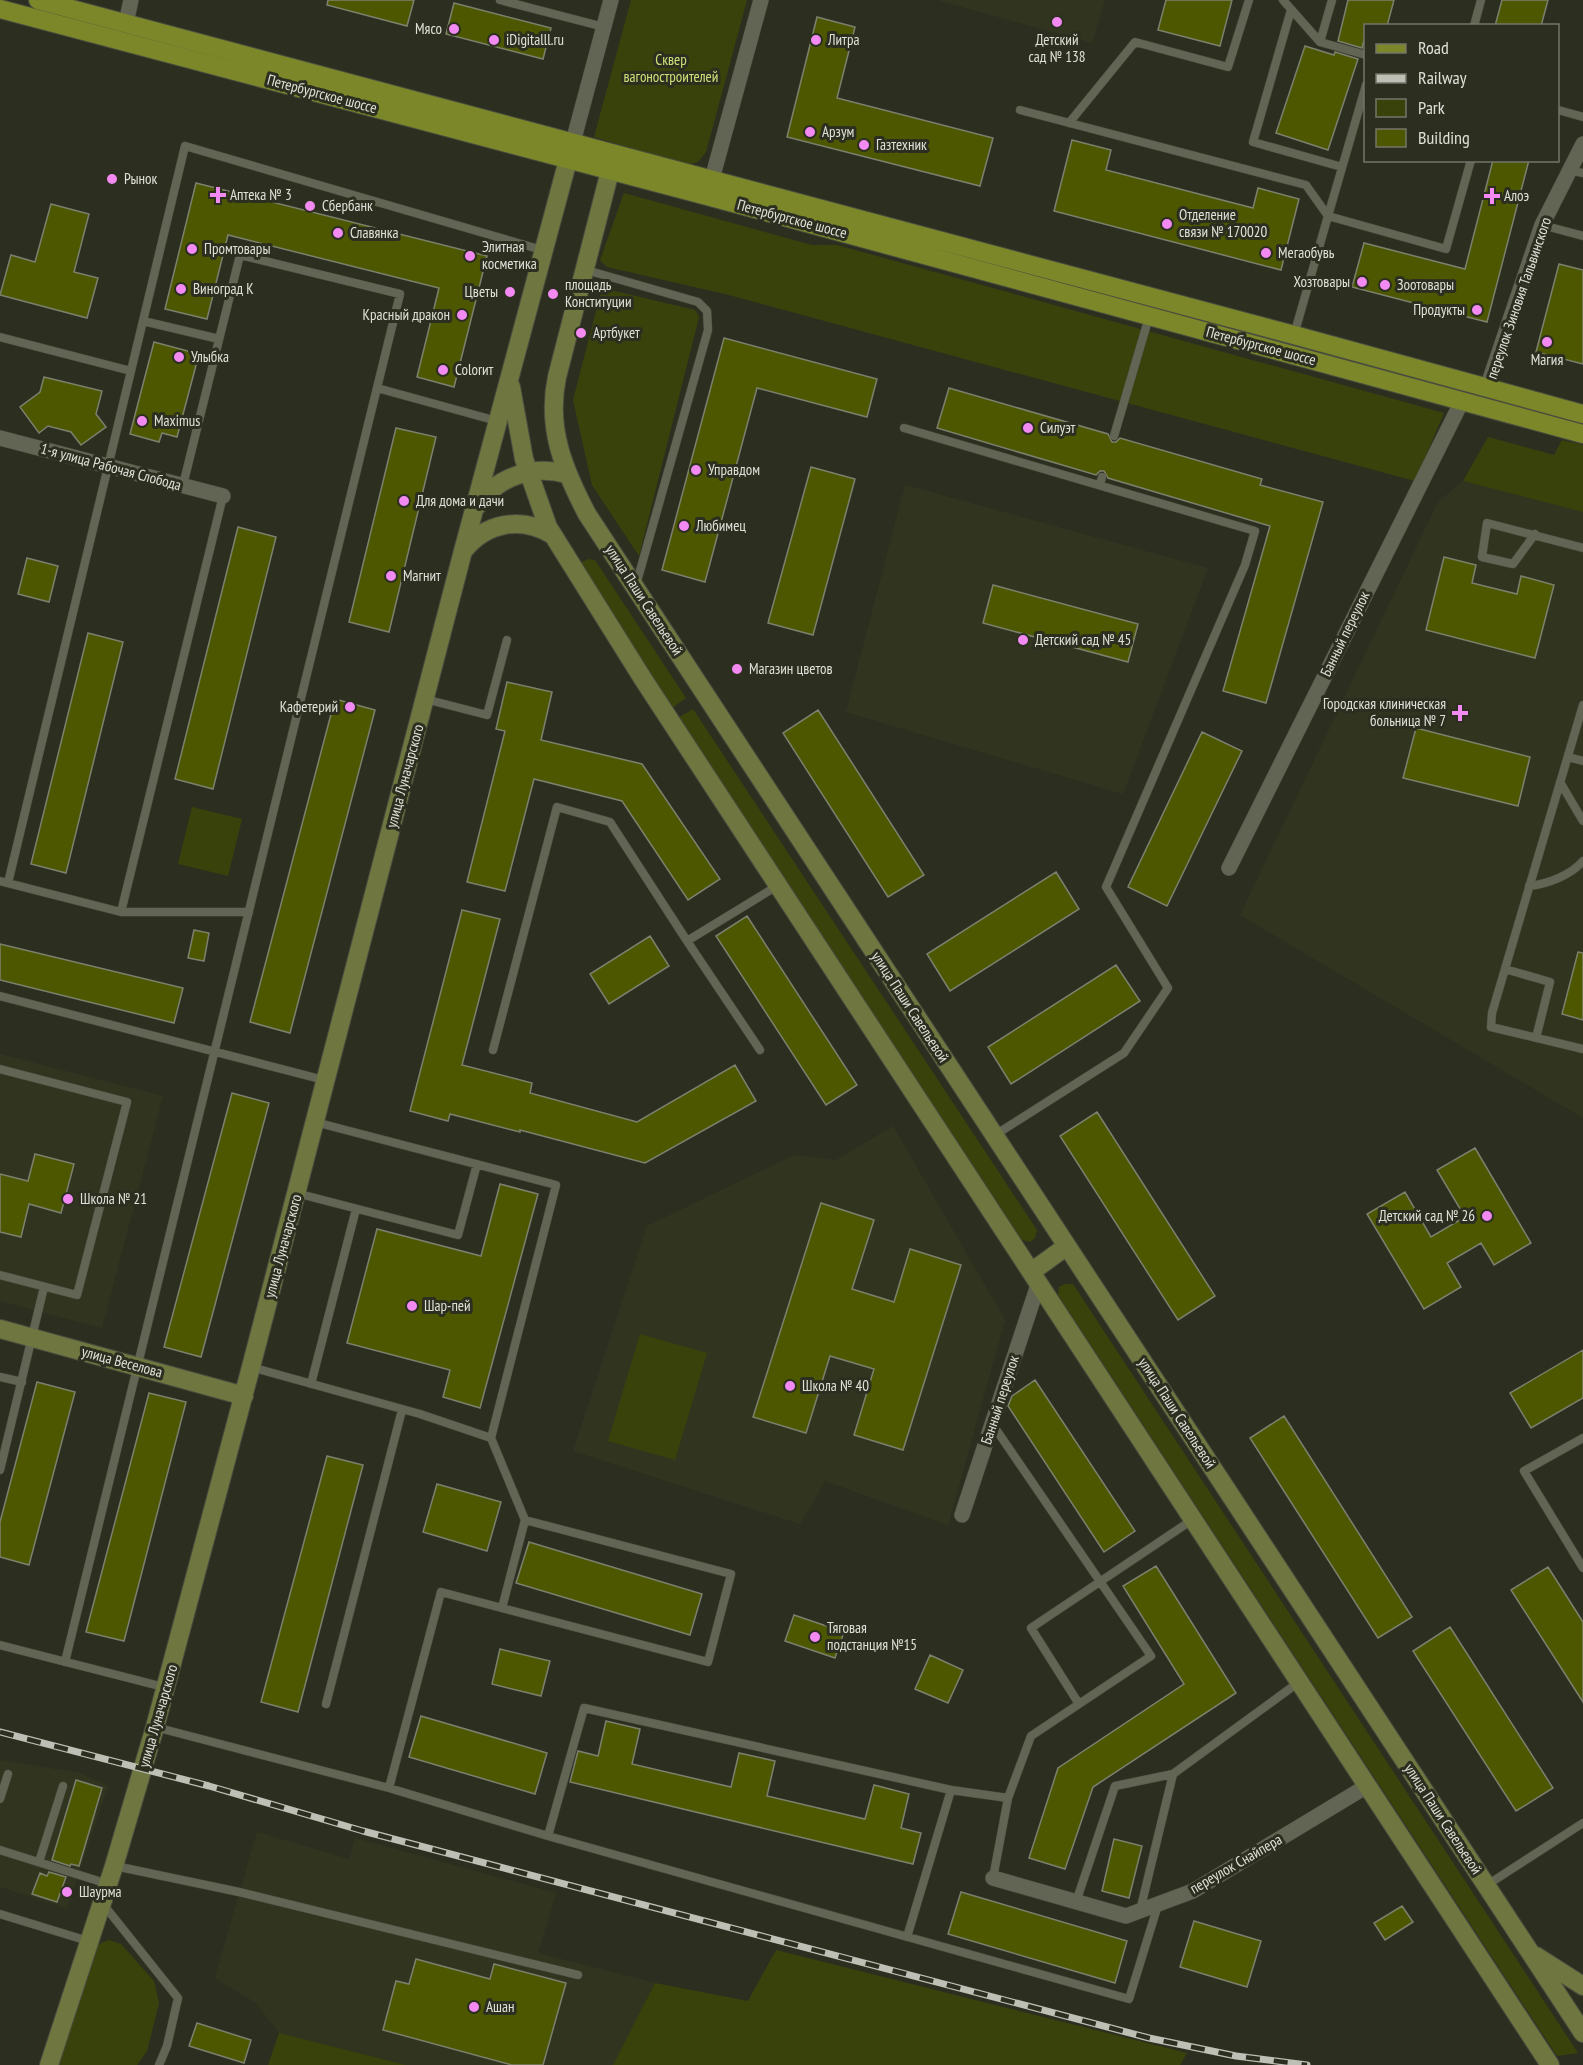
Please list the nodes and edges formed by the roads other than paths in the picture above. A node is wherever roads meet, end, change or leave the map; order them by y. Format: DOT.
graph roads {
  1 [pos="38,0"];
  2 [pos="131,0"];
  3 [pos="500,0"];
  4 [pos="610,0"];
  5 [pos="761,0"];
  6 [pos="1249,0"];
  7 [pos="1283,0"];
  8 [pos="1332,0"];
  9 [pos="1481,0"];
  10 [pos="0,9"];
  11 [pos="1291,10"];
  12 [pos="1475,24"];
  13 [pos="604,27"];
  14 [pos="124,32"];
  15 [pos="1320,42"];
  16 [pos="1364,55"];
  17 [pos="1364,89"];
  18 [pos="1020,110"];
  19 [pos="1559,111"];
  20 [pos="1583,117"];
  21 [pos="1069,123"];
  22 [pos="1583,144"];
  23 [pos="595,148"];
  24 [pos="571,151"];
  25 [pos="1470,162"];
  26 [pos="1342,167"];
  27 [pos="610,171"];
  28 [pos="1576,172"];
  29 [pos="710,187"];
  30 [pos="1328,216"];
  31 [pos="1542,225"];
  32 [pos="1583,237"];
  33 [pos="544,250"];
  34 [pos="584,270"];
  35 [pos="1150,316"];
  36 [pos="143,321"];
  37 [pos="1294,334"];
  38 [pos="1,339"];
  39 [pos="219,339"];
  40 [pos="131,371"];
  41 [pos="511,375"];
  42 [pos="377,388"];
  43 [pos="1487,388"];
  44 [pos="1462,401"];
  45 [pos="1583,414"];
  46 [pos="498,422"];
  47 [pos="904,428"];
  48 [pos="1583,434"];
  49 [pos="1114,436"];
  50 [pos="0,438"];
  51 [pos="108,466"];
  52 [pos="528,472"];
  53 [pos="567,474"];
  54 [pos="1102,477"];
  55 [pos="183,485"];
  56 [pos="1100,486"];
  57 [pos="222,496"];
  58 [pos="474,512"];
  59 [pos="551,534"];
  60 [pos="1535,534"];
  61 [pos="1583,548"];
  62 [pos="463,552"];
  63 [pos="636,588"];
  64 [pos="507,640"];
  65 [pos="425,699"];
  66 [pos="1583,705"];
  67 [pos="1568,757"];
  68 [pos="1583,761"];
  69 [pos="1560,782"];
  70 [pos="1583,821"];
  71 [pos="1583,861"];
  72 [pos="1229,868"];
  73 [pos="4,882"];
  74 [pos="778,885"];
  75 [pos="1529,886"];
  76 [pos="122,912"];
  77 [pos="249,912"];
  78 [pos="687,941"];
  79 [pos="1505,969"];
  80 [pos="0,996"];
  81 [pos="1536,1038"];
  82 [pos="1583,1049"];
  83 [pos="494,1050"];
  84 [pos="760,1050"];
  85 [pos="214,1052"];
  86 [pos="0,1069"];
  87 [pos="326,1081"];
  88 [pos="315,1122"];
  89 [pos="995,1136"];
  90 [pos="477,1164"];
  91 [pos="297,1193"];
  92 [pos="356,1209"];
  93 [pos="1067,1246"];
  94 [pos="0,1275"];
  95 [pos="1035,1278"];
  96 [pos="44,1287"];
  97 [pos="0,1329"];
  98 [pos="31,1338"];
  99 [pos="137,1366"];
  100 [pos="251,1367"];
  101 [pos="0,1377"];
  102 [pos="22,1382"];
  103 [pos="311,1384"];
  104 [pos="244,1396"];
  105 [pos="402,1410"];
  106 [pos="992,1424"];
  107 [pos="491,1438"];
  108 [pos="1583,1438"];
  109 [pos="0,1470"];
  110 [pos="962,1515"];
  111 [pos="525,1520"];
  112 [pos="1193,1520"];
  113 [pos="1583,1568"];
  114 [pos="1101,1581"];
  115 [pos="502,1608"];
  116 [pos="0,1646"];
  117 [pos="65,1662"];
  118 [pos="1299,1682"];
  119 [pos="166,1688"];
  120 [pos="326,1704"];
  121 [pos="1078,1704"];
  122 [pos="155,1727"];
  123 [pos="8,1774"];
  124 [pos="1173,1774"];
  125 [pos="63,1786"];
  126 [pos="1367,1786"];
  127 [pos="389,1788"];
  128 [pos="951,1790"];
  129 [pos="1008,1798"];
  130 [pos="0,1799"];
  131 [pos="1583,1823"];
  132 [pos="548,1836"];
  133 [pos="0,1850"];
  134 [pos="39,1862"];
  135 [pos="114,1866"];
  136 [pos="993,1878"];
  137 [pos="108,1884"];
  138 [pos="1486,1886"];
  139 [pos="102,1902"];
  140 [pos="1076,1902"];
  141 [pos="1158,1905"];
  142 [pos="1140,1911"];
  143 [pos="0,1914"];
  144 [pos="907,1937"];
  145 [pos="88,1941"];
  146 [pos="1530,1952"];
  147 [pos="578,1975"];
  148 [pos="1583,1986"];
  149 [pos="1583,2032"];
  150 [pos="49,2065"];
  151 [pos="159,2065"];
  152 [pos="1550,2065"];
  1 -- 14 [label="main road, Петербургское шоссе"];
  2 -- 14 [label="street"];
  3 -- 13 [label="lane"];
  4 -- 13 [label="street"];
  5 -- 29 [label="street"];
  6 -- 21 [label="lane"];
  7 -- 11 [label="lane"];
  8 -- 15 [label="lane"];
  9 -- 12 [label="lane"];
  10 -- 14 [label="main road, Петербургское шоссе"];
  11 -- 15 [label="lane"];
  11 -- 26 [label="lane"];
  13 -- 24 [label="street"];
  14 -- 24 [label="main road, Петербургское шоссе"];
  15 -- 16 [label="lane"];
  17 -- 26 [label="lane"];
  18 -- 21 [label="lane"];
  19 -- 20 [label="lane"];
  21 -- 30 [label="lane"];
  22 -- 28 [label="street, переулок Зиновия Тальвинского"];
  23 -- 24 [label="main road"];
  23 -- 27 [label="main road"];
  23 -- 29 [label="main road, Петербургское шоссе"];
  24 -- 27 [label="main road, Петербургское шоссе"];
  24 -- 33 [label="main road"];
  25 -- 30 [label="lane"];
  26 -- 30 [label="lane"];
  27 -- 29 [label="main road, Петербургское шоссе"];
  27 -- 34 [label="main road, улица Паши Савельевой"];
  28 -- 31 [label="street, переулок Зиновия Тальвинского"];
  29 -- 35 [label="main road, Петербургское шоссе"];
  29 -- 37 [label="main road, Петербургское шоссе"];
  30 -- 37 [label="lane"];
  31 -- 32 [label="lane"];
  31 -- 43 [label="street, переулок Зиновия Тальвинского"];
  33 -- 36 [label="lane"];
  33 -- 41 [label="main road"];
  34 -- 53 [label="main road, улица Паши Савельевой"];
  34 -- 63 [label="lane"];
  35 -- 44 [label="main road, Петербургское шоссе"];
  35 -- 49 [label="lane"];
  36 -- 39 [label="lane"];
  36 -- 40 [label="lane"];
  37 -- 43 [label="main road, Петербургское шоссе"];
  38 -- 40 [label="lane"];
  39 -- 42 [label="lane"];
  39 -- 55 [label="lane"];
  40 -- 51 [label="lane"];
  41 -- 46 [label="main road"];
  41 -- 52 [label="main road"];
  42 -- 46 [label="lane"];
  42 -- 77 [label="lane"];
  43 -- 44 [label="main road"];
  43 -- 45 [label="main road, Петербургское шоссе"];
  44 -- 48 [label="main road, Петербургское шоссе"];
  44 -- 72 [label="street, Банный переулок"];
  46 -- 58 [label="main road, улица Луначарского"];
  47 -- 56 [label="lane"];
  50 -- 51 [label="street, 1-я улица Рабочая Слобода"];
  51 -- 55 [label="street, 1-я улица Рабочая Слобода"];
  51 -- 73 [label="lane"];
  52 -- 53 [label="main road"];
  52 -- 58 [label="main road"];
  52 -- 59 [label="main road"];
  53 -- 63 [label="main road, улица Паши Савельевой"];
  54 -- 56 [label="lane"];
  55 -- 57 [label="street, 1-я улица Рабочая Слобода"];
  56 -- 89 [label="lane"];
  57 -- 76 [label="lane"];
  58 -- 62 [label="main road, улица Луначарского"];
  59 -- 62 [label="main road"];
  59 -- 74 [label="main road"];
  60 -- 60 [label="lane"];
  60 -- 61 [label="lane"];
  62 -- 65 [label="main road, улица Луначарского"];
  63 -- 89 [label="main road, улица Паши Савельевой"];
  64 -- 65 [label="lane"];
  65 -- 87 [label="main road, улица Луначарского"];
  66 -- 67 [label="lane"];
  67 -- 68 [label="lane"];
  67 -- 69 [label="lane"];
  69 -- 70 [label="lane"];
  69 -- 75 [label="lane"];
  71 -- 75 [label="lane"];
  73 -- 76 [label="lane"];
  74 -- 78 [label="lane"];
  74 -- 95 [label="main road"];
  75 -- 79 [label="lane"];
  76 -- 77 [label="lane"];
  77 -- 85 [label="lane"];
  78 -- 83 [label="lane"];
  78 -- 84 [label="lane"];
  79 -- 81 [label="lane"];
  79 -- 81 [label="lane"];
  80 -- 85 [label="lane"];
  81 -- 82 [label="lane"];
  85 -- 87 [label="lane"];
  85 -- 99 [label="lane"];
  86 -- 96 [label="lane"];
  87 -- 88 [label="main road, улица Луначарского"];
  88 -- 90 [label="lane"];
  88 -- 91 [label="main road, улица Луначарского"];
  89 -- 93 [label="main road, улица Паши Савельевой"];
  90 -- 92 [label="lane"];
  90 -- 107 [label="lane"];
  91 -- 92 [label="lane"];
  91 -- 100 [label="main road, улица Луначарского"];
  92 -- 103 [label="lane"];
  93 -- 95 [label="main road"];
  93 -- 138 [label="main road, улица Паши Савельевой"];
  94 -- 96 [label="lane"];
  95 -- 106 [label="street, Банный переулок"];
  95 -- 112 [label="main road"];
  96 -- 98 [label="lane"];
  97 -- 98 [label="main road, улица Веселова"];
  98 -- 99 [label="main road, улица Веселова"];
  98 -- 102 [label="lane"];
  99 -- 104 [label="main road, улица Веселова"];
  99 -- 117 [label="lane"];
  100 -- 103 [label="lane"];
  100 -- 104 [label="main road, улица Луначарского"];
  101 -- 102 [label="lane"];
  102 -- 109 [label="lane"];
  103 -- 105 [label="lane"];
  104 -- 119 [label="main road, улица Луначарского"];
  105 -- 107 [label="lane"];
  105 -- 120 [label="lane"];
  106 -- 110 [label="street, Банный переулок"];
  106 -- 114 [label="lane"];
  107 -- 111 [label="lane"];
  108 -- 113 [label="lane"];
  111 -- 115 [label="lane"];
  111 -- 115 [label="lane"];
  112 -- 114 [label="lane"];
  112 -- 118 [label="main road"];
  114 -- 121 [label="lane"];
  114 -- 121 [label="lane"];
  115 -- 127 [label="lane"];
  116 -- 117 [label="lane"];
  117 -- 119 [label="lane"];
  118 -- 124 [label="lane"];
  118 -- 126 [label="main road"];
  119 -- 122 [label="main road, улица Луначарского"];
  121 -- 129 [label="lane"];
  122 -- 127 [label="lane"];
  122 -- 135 [label="main road, улица Луначарского"];
  123 -- 130 [label="lane"];
  124 -- 140 [label="lane"];
  124 -- 142 [label="lane"];
  125 -- 134 [label="lane"];
  126 -- 141 [label="street, переулок Снайпера"];
  126 -- 152 [label="main road"];
  127 -- 132 [label="lane"];
  128 -- 129 [label="lane"];
  128 -- 132 [label="lane"];
  128 -- 144 [label="lane"];
  129 -- 136 [label="lane"];
  131 -- 138 [label="lane"];
  132 -- 144 [label="lane"];
  133 -- 134 [label="lane"];
  134 -- 137 [label="lane"];
  135 -- 137 [label="main road, улица Луначарского"];
  135 -- 147 [label="lane"];
  136 -- 140 [label="street, переулок Снайпера"];
  137 -- 139 [label="main road, улица Луначарского"];
  138 -- 146 [label="main road, улица Паши Савельевой"];
  139 -- 145 [label="main road, улица Луначарского"];
  139 -- 151 [label="lane"];
  140 -- 142 [label="street, переулок Снайпера"];
  141 -- 142 [label="street, переулок Снайпера"];
  141 -- 144 [label="lane"];
  143 -- 145 [label="lane"];
  145 -- 150 [label="main road, улица Луначарского"];
  146 -- 148 [label="main road"];
  146 -- 149 [label="main road, улица Паши Савельевой"];
}
